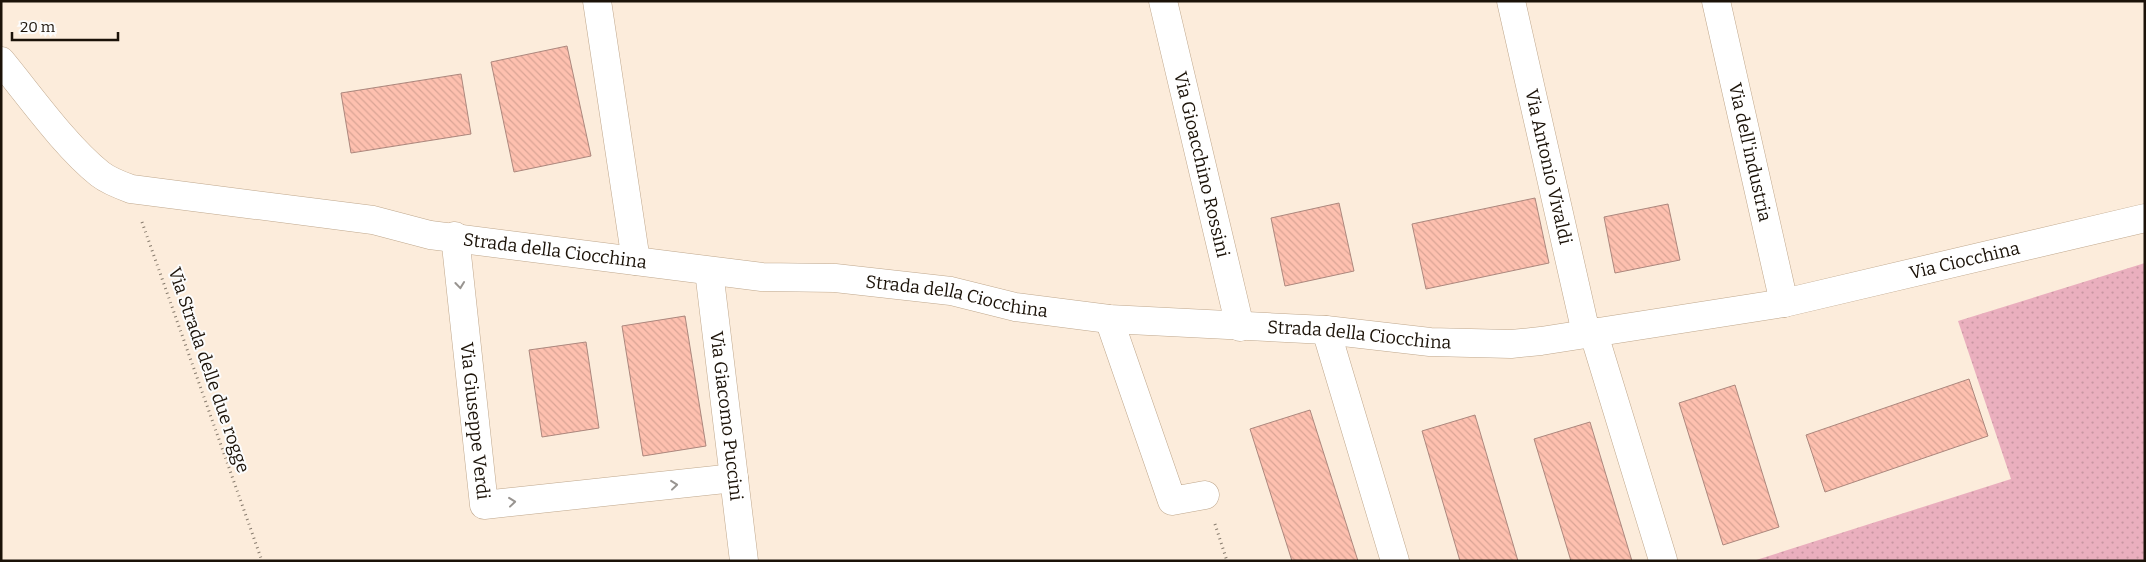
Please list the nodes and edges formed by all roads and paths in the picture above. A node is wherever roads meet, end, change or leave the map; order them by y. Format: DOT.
graph roads {
  1 [pos="598,1"];
  2 [pos="1163,1"];
  3 [pos="1511,1"];
  4 [pos="1716,1"];
  5 [pos="1,61"];
  6 [pos="131,189"];
  7 [pos="2145,218"];
  8 [pos="455,236"];
  9 [pos="636,261"];
  10 [pos="709,271"];
  11 [pos="1784,303"];
  12 [pos="1109,319"];
  13 [pos="1240,327"];
  14 [pos="1326,330"];
  15 [pos="1590,332"];
  16 [pos="734,478"];
  17 [pos="1205,495"];
  18 [pos="1663,560"];
  19 [pos="262,561"];
  20 [pos="744,561"];
  21 [pos="1227,561"];
  22 [pos="1396,561"];
  1 -- 9 [label="street"];
  2 -- 13 [label="street, Via Gioacchino Rossini"];
  3 -- 15 [label="street, Via Antonio Vivaldi"];
  4 -- 11 [label="street, Via dell'industria"];
  5 -- 6 [label="street, Strada della Ciocchina"];
  6 -- 8 [label="street, Strada della Ciocchina"];
  6 -- 19 [label="path, Via Strada delle due rogge"];
  7 -- 11 [label="street, Via Ciocchina"];
  8 -- 9 [label="street, Strada della Ciocchina"];
  8 -- 16 [label="street, Via Giuseppe Verdi, one-way"];
  9 -- 10 [label="street, Strada della Ciocchina"];
  10 -- 12 [label="street, Strada della Ciocchina"];
  10 -- 16 [label="street, Via Giacomo Puccini"];
  11 -- 15 [label="street, Strada della Ciocchina"];
  12 -- 13 [label="street, Strada della Ciocchina"];
  12 -- 17 [label="street"];
  13 -- 14 [label="street, Strada della Ciocchina"];
  14 -- 15 [label="street, Strada della Ciocchina"];
  14 -- 22 [label="street"];
  15 -- 18 [label="street, Via Antonio Vivaldi"];
  16 -- 20 [label="street, Via Giacomo Puccini"];
  17 -- 21 [label="path"];
}
